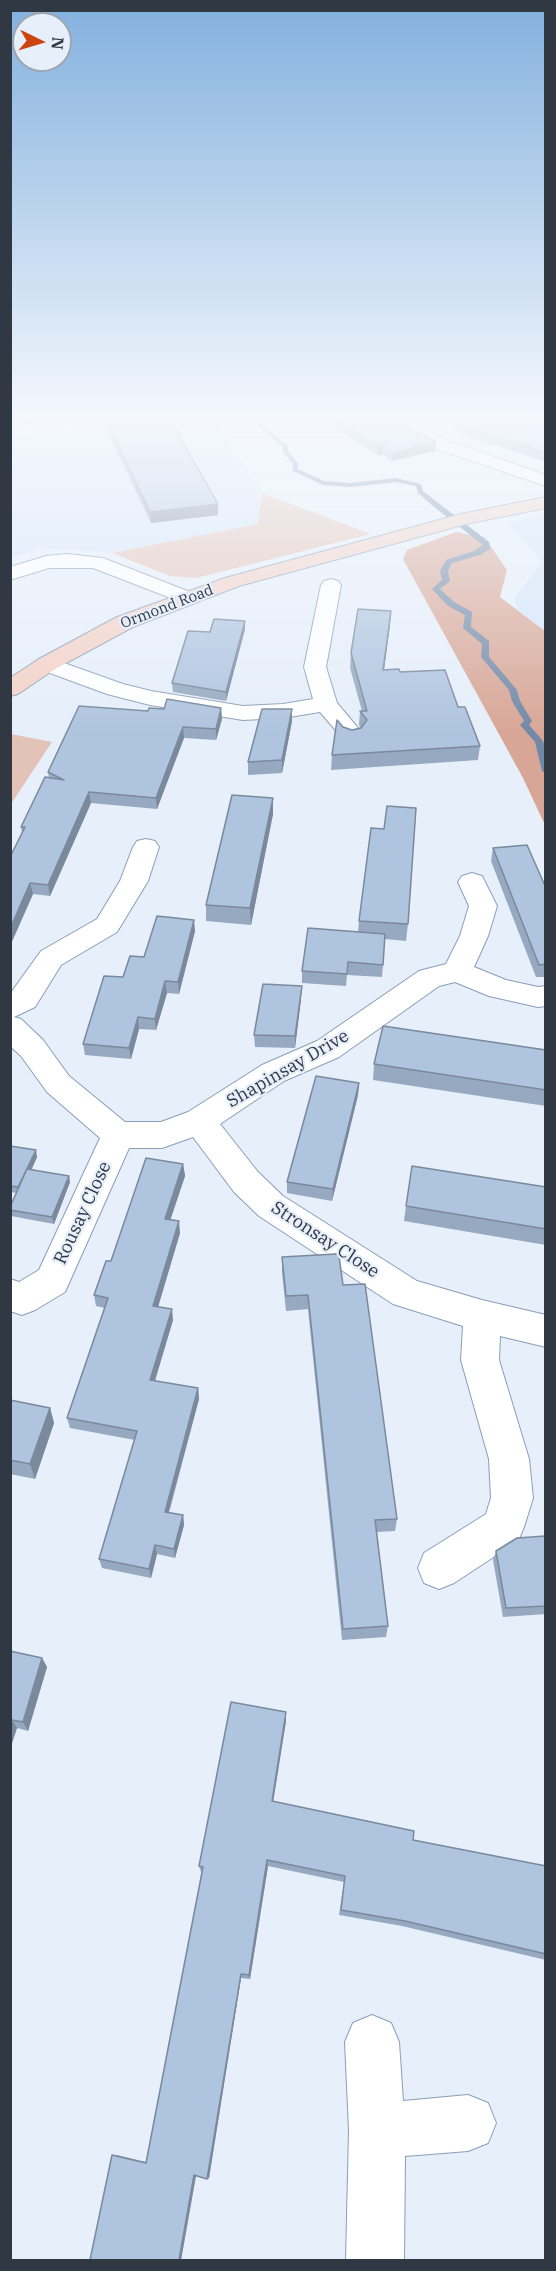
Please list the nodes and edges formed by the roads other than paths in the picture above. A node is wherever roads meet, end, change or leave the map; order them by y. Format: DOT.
graph roads {
  1 [pos="453,522"];
  2 [pos="10,574"];
  3 [pos="331,585"];
  4 [pos="189,598"];
  5 [pos="47,664"];
  6 [pos="10,689"];
  7 [pos="326,704"];
  8 [pos="352,735"];
  9 [pos="146,847"];
  10 [pos="472,882"];
  11 [pos="457,971"];
  12 [pos="546,996"];
  13 [pos="10,1008"];
  14 [pos="10,1027"];
  15 [pos="200,1122"];
  16 [pos="118,1135"];
  17 [pos="10,1294"];
  18 [pos="482,1316"];
  19 [pos="546,1331"];
  20 [pos="439,1568"];
  21 [pos="372,2042"];
  22 [pos="468,2123"];
  23 [pos="377,2131"];
  24 [pos="375,2260"];
  1 -- 4 [label="street, Ormond Road"];
  2 -- 4 [label="street"];
  3 -- 7 [label="street"];
  4 -- 5 [label="street, Ormond Road"];
  5 -- 6 [label="street, Ormond Road"];
  5 -- 7 [label="street"];
  7 -- 8 [label="street"];
  9 -- 13 [label="street"];
  10 -- 11 [label="street"];
  11 -- 12 [label="street"];
  11 -- 15 [label="street, Shapinsay Drive"];
  14 -- 16 [label="street"];
  15 -- 16 [label="street, Shapinsay Drive"];
  15 -- 18 [label="street, Stronsay Close"];
  16 -- 17 [label="street, Rousay Close"];
  18 -- 19 [label="street, Stronsay Close"];
  18 -- 20 [label="street"];
  21 -- 23 [label="street"];
  22 -- 23 [label="street"];
  23 -- 24 [label="street"];
}
